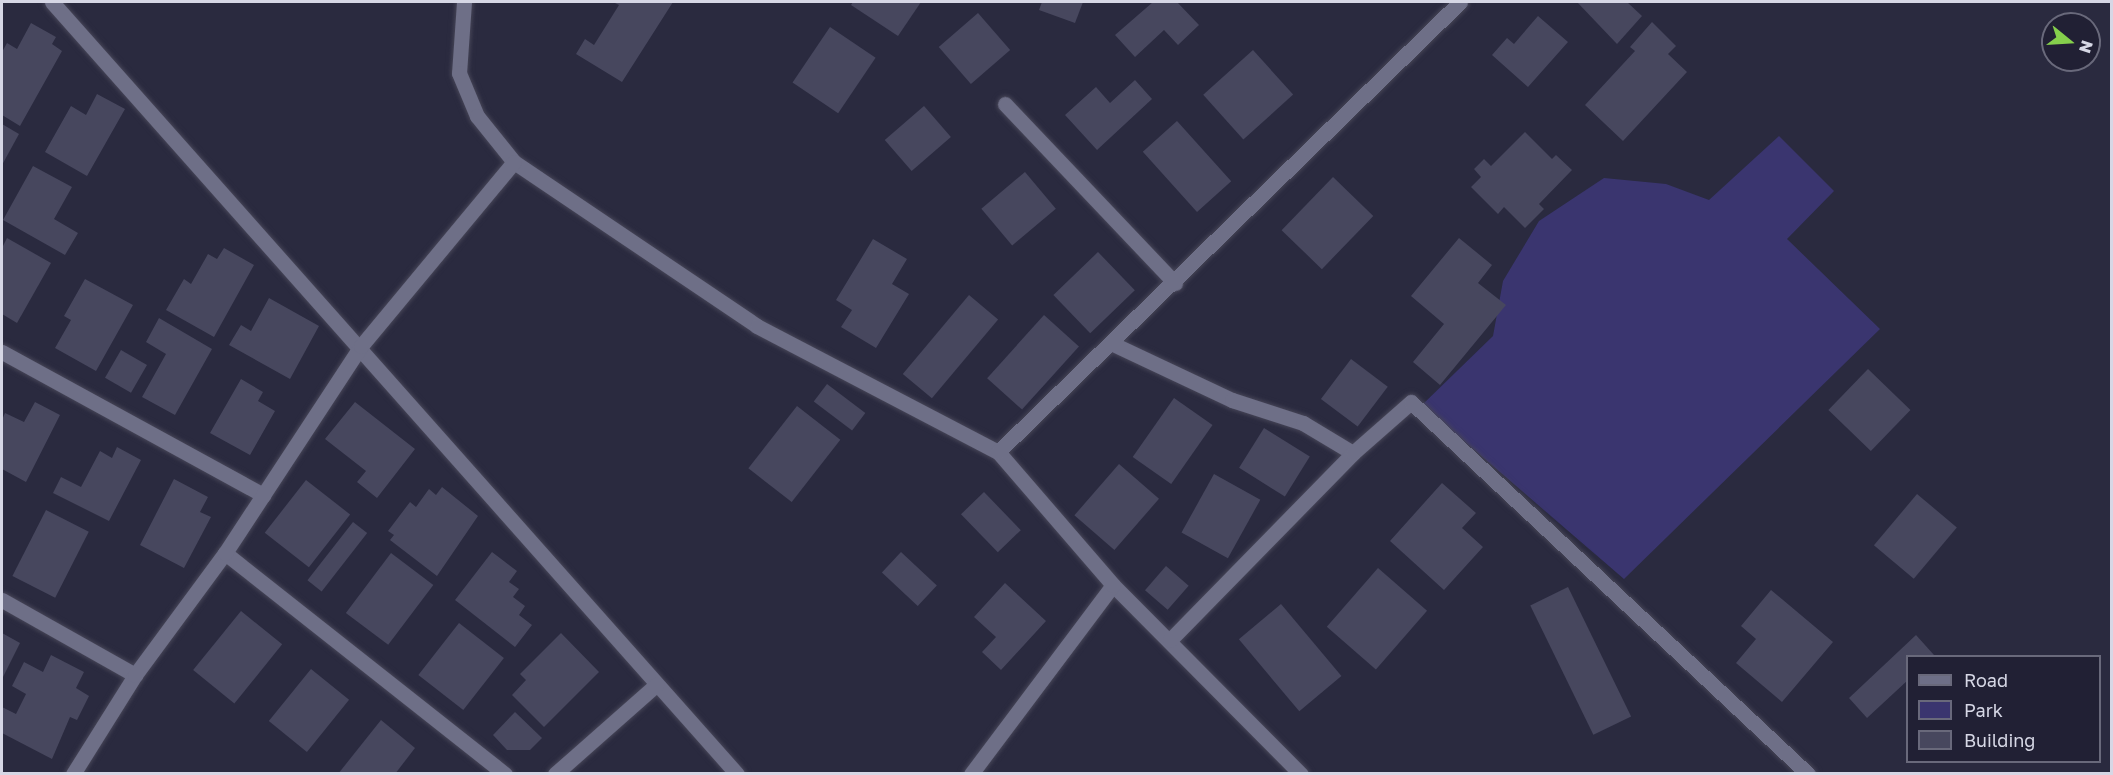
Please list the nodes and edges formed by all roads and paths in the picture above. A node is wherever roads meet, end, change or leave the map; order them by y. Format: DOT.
graph roads {
  1 [pos="52,2"];
  2 [pos="464,2"];
  3 [pos="1460,2"];
  4 [pos="1005,104"];
  5 [pos="514,162"];
  6 [pos="1175,283"];
  7 [pos="1113,344"];
  8 [pos="361,346"];
  9 [pos="2,352"];
  10 [pos="998,452"];
  11 [pos="1353,453"];
  12 [pos="263,495"];
  13 [pos="225,553"];
  14 [pos="1113,585"];
  15 [pos="2,600"];
  16 [pos="1170,640"];
  17 [pos="135,675"];
  18 [pos="656,685"];
  19 [pos="74,774"];
  20 [pos="505,774"];
  21 [pos="555,774"];
  22 [pos="737,774"];
  23 [pos="970,774"];
  24 [pos="1301,774"];
  25 [pos="1808,774"];
  1 -- 8 [label="street"];
  2 -- 5 [label="street"];
  3 -- 6 [label="street"];
  4 -- 6 [label="street"];
  5 -- 8 [label="street"];
  5 -- 10 [label="street"];
  6 -- 7 [label="street"];
  7 -- 10 [label="street"];
  7 -- 11 [label="street"];
  8 -- 12 [label="street"];
  8 -- 18 [label="street"];
  9 -- 12 [label="street"];
  10 -- 14 [label="street"];
  11 -- 16 [label="street"];
  11 -- 25 [label="street"];
  12 -- 13 [label="street"];
  13 -- 17 [label="street"];
  13 -- 20 [label="street"];
  14 -- 16 [label="street"];
  14 -- 23 [label="street"];
  15 -- 17 [label="street"];
  16 -- 24 [label="street"];
  17 -- 19 [label="street"];
  18 -- 21 [label="street"];
  18 -- 22 [label="street"];
}
